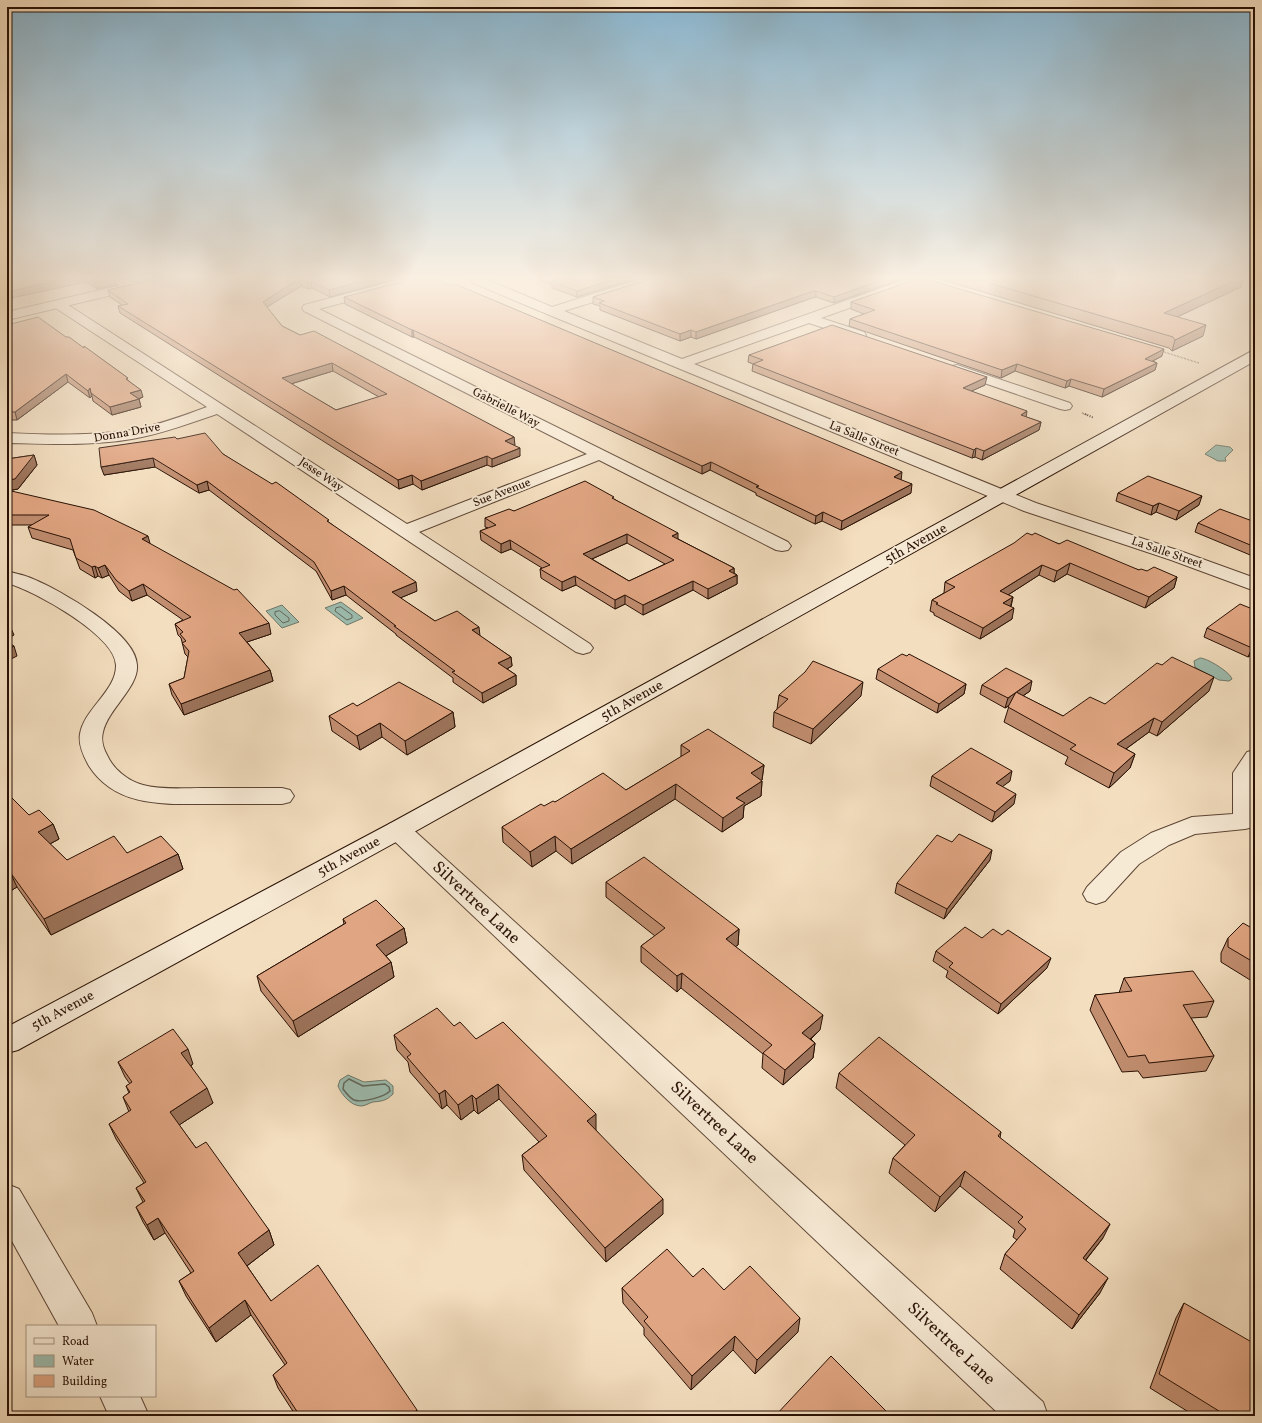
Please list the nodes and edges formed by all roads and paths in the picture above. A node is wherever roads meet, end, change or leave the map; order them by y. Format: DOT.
graph roads {
  1 [pos="124,346"];
  2 [pos="384,346"];
  3 [pos="639,346"];
  4 [pos="732,346"];
  5 [pos="1164,352"];
  6 [pos="1255,356"];
  7 [pos="1198,363"];
  8 [pos="682,364"];
  9 [pos="945,365"];
  10 [pos="1065,406"];
  11 [pos="219,408"];
  12 [pos="7,438"];
  13 [pos="599,455"];
  14 [pos="1003,496"];
  15 [pos="405,531"];
  16 [pos="782,546"];
  17 [pos="7,578"];
  18 [pos="1255,585"];
  19 [pos="583,648"];
  20 [pos="1255,757"];
  21 [pos="282,796"];
  22 [pos="1250,826"];
  23 [pos="398,830"];
  24 [pos="1096,894"];
  25 [pos="7,1041"];
  26 [pos="7,1200"];
  27 [pos="78,1325"];
  28 [pos="120,1397"];
  29 [pos="130,1416"];
  30 [pos="1029,1416"];
  1 -- 11 [label="street, Jesse Way"];
  2 -- 13 [label="street, Gabrielle Way"];
  3 -- 8 [label="street, La Salle Street"];
  4 -- 8 [label="street"];
  5 -- 7 [label="path"];
  6 -- 14 [label="street, 5th Avenue"];
  8 -- 14 [label="street, La Salle Street"];
  9 -- 10 [label="street"];
  11 -- 12 [label="street, Donna Drive"];
  11 -- 15 [label="street, Jesse Way"];
  13 -- 15 [label="street, Sue Avenue"];
  13 -- 16 [label="street, Gabrielle Way"];
  14 -- 18 [label="street, La Salle Street"];
  14 -- 23 [label="street, 5th Avenue"];
  15 -- 19 [label="street, Jesse Way"];
  17 -- 21 [label="street"];
  20 -- 22 [label="street"];
  22 -- 24 [label="street"];
  23 -- 25 [label="street, 5th Avenue"];
  23 -- 30 [label="street, Silvertree Lane"];
  26 -- 27 [label="street"];
  28 -- 29 [label="street"];
}
